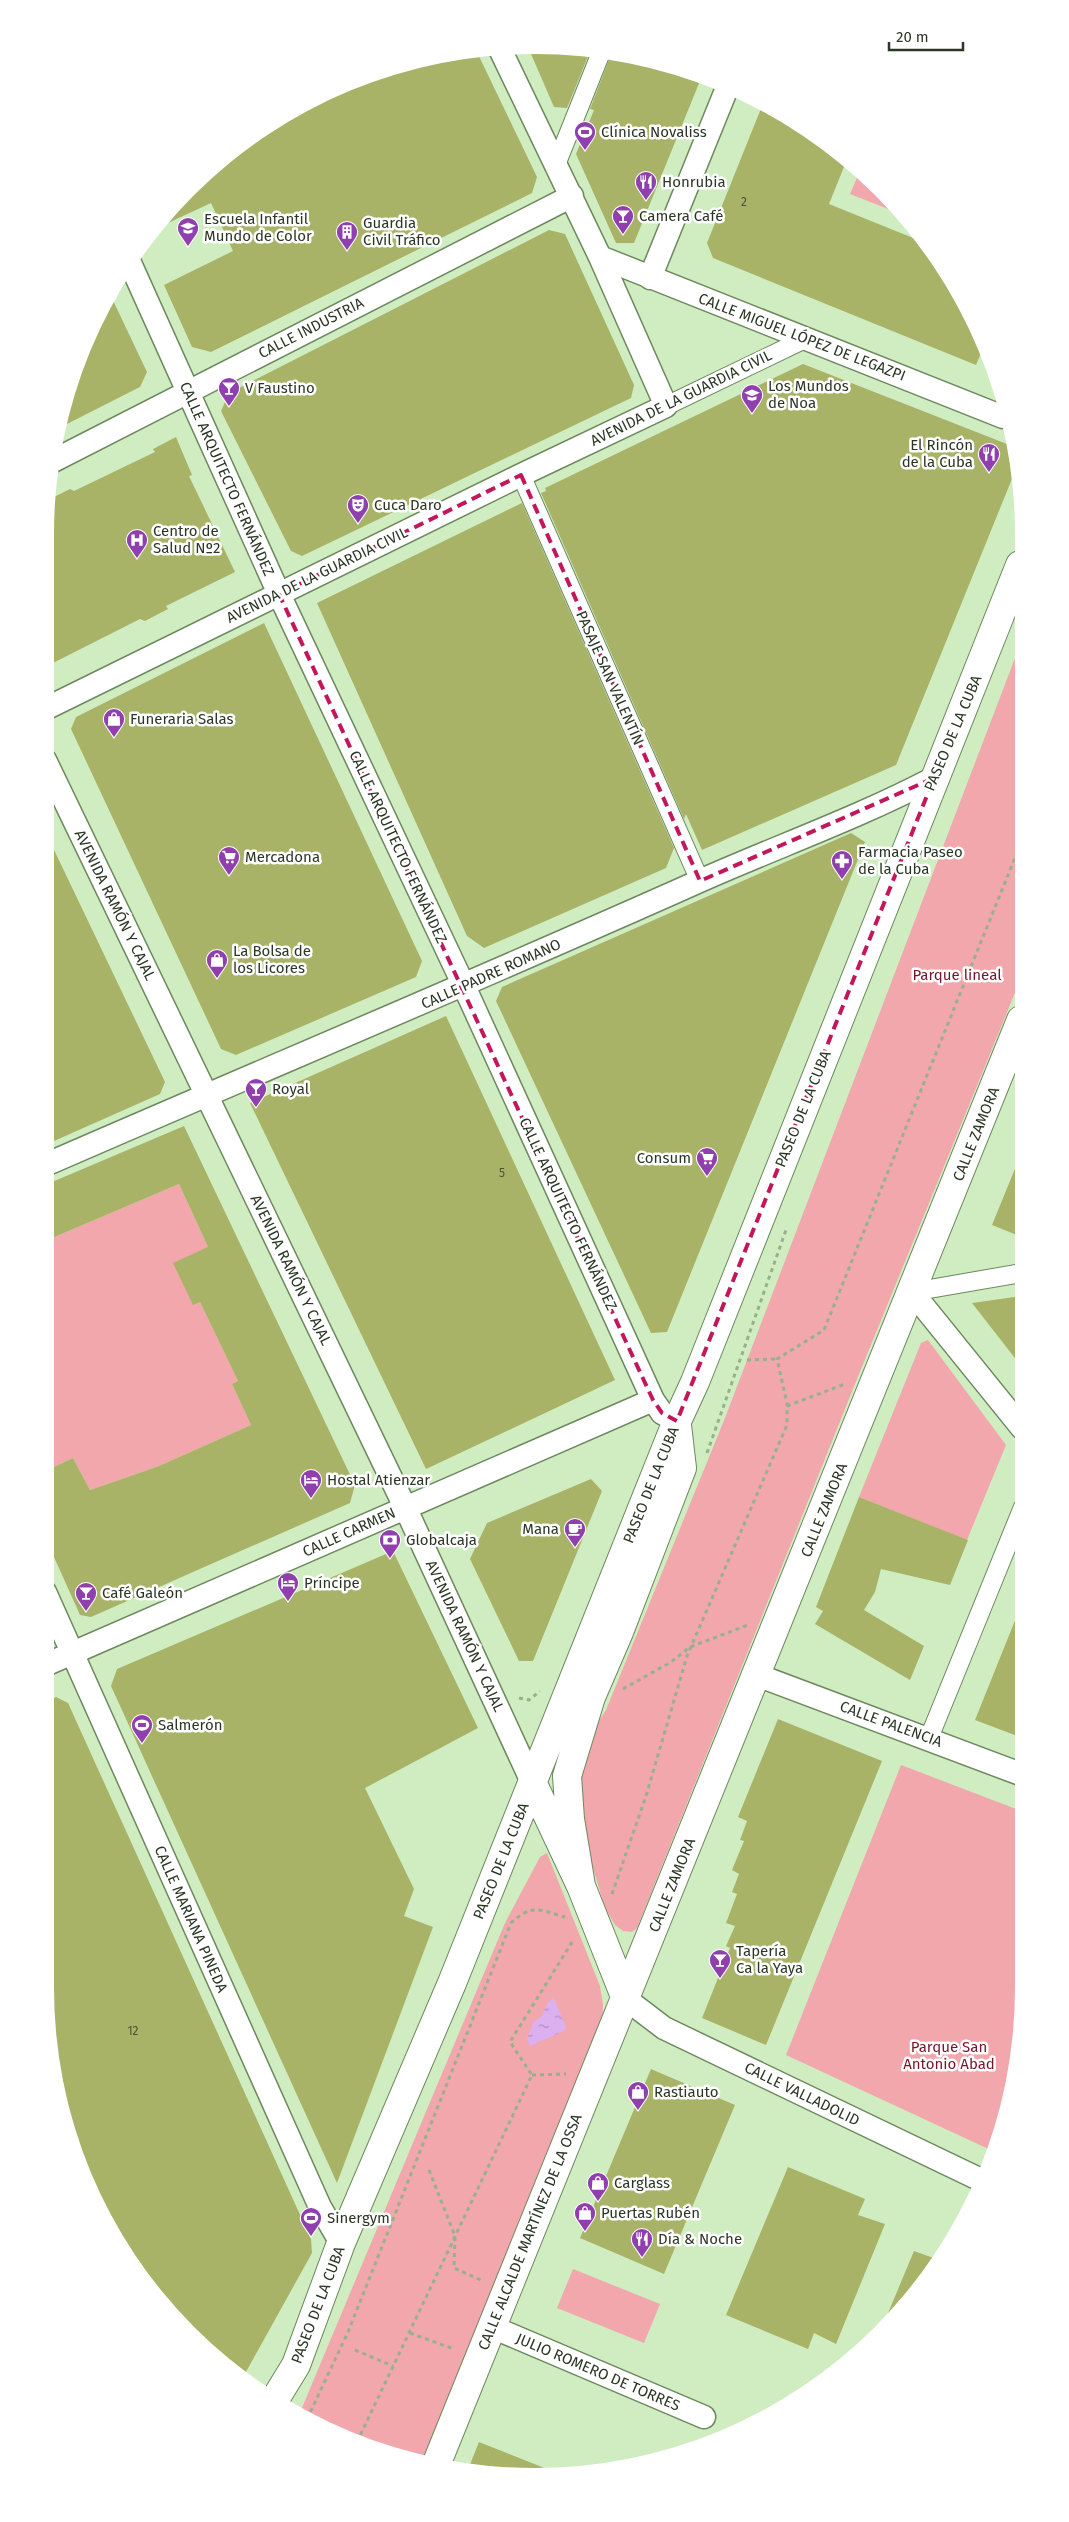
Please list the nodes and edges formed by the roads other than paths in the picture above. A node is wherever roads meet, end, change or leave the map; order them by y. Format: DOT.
graph roads {
  1 [pos="503,55"];
  2 [pos="599,58"];
  3 [pos="724,93"];
  4 [pos="556,165"];
  5 [pos="572,196"];
  6 [pos="600,257"];
  7 [pos="133,270"];
  8 [pos="650,278"];
  9 [pos="805,339"];
  10 [pos="187,392"];
  11 [pos="666,406"];
  12 [pos="1000,416"];
  13 [pos="60,457"];
  14 [pos="521,475"];
  15 [pos="1015,578"];
  16 [pos="279,594"];
  17 [pos="54,705"];
  18 [pos="934,778"];
  19 [pos="54,779"];
  20 [pos="700,881"];
  21 [pos="464,986"];
  22 [pos="1015,1035"];
  23 [pos="206,1095"];
  24 [pos="54,1161"];
  25 [pos="1015,1274"];
  26 [pos="912,1292"];
  27 [pos="653,1400"];
  28 [pos="1015,1419"];
  29 [pos="677,1421"];
  30 [pos="405,1507"];
  31 [pos="1015,1527"];
  32 [pos="54,1612"];
  33 [pos="72,1653"];
  34 [pos="54,1661"];
  35 [pos="757,1675"];
  36 [pos="929,1738"];
  37 [pos="1015,1772"];
  38 [pos="532,1782"];
  39 [pos="580,1886"];
  40 [pos="626,1999"];
  41 [pos="976,2177"];
  42 [pos="342,2243"];
  43 [pos="492,2327"];
  44 [pos="278,2394"];
  45 [pos="704,2417"];
  46 [pos="439,2458"];
  1 -- 4 [label="street"];
  2 -- 4 [label="street"];
  3 -- 8 [label="street"];
  4 -- 5 [label="street"];
  5 -- 6 [label="street"];
  5 -- 10 [label="street, CALLE INDUSTRIA"];
  6 -- 8 [label="street, CALLE MIGUEL LÓPEZ DE LEGAZPI"];
  6 -- 11 [label="street"];
  7 -- 10 [label="street, CALLE ARQUITECTO FERNÁNDEZ"];
  8 -- 9 [label="street, CALLE MIGUEL LÓPEZ DE LEGAZPI"];
  9 -- 11 [label="street, AVENIDA DE LA GUARDIA CIVIL"];
  9 -- 12 [label="street, CALLE MIGUEL LÓPEZ DE LEGAZPI"];
  10 -- 13 [label="street, CALLE INDUSTRIA"];
  10 -- 16 [label="street, CALLE ARQUITECTO FERNÁNDEZ"];
  11 -- 14 [label="street, AVENIDA DE LA GUARDIA CIVIL"];
  14 -- 16 [label="street, AVENIDA DE LA GUARDIA CIVIL"];
  14 -- 20 [label="street, PASAJE SAN VALENTÍN"];
  15 -- 18 [label="main road, PASEO DE LA CUBA"];
  16 -- 17 [label="street, AVENIDA DE LA GUARDIA CIVIL"];
  16 -- 21 [label="street, CALLE ARQUITECTO FERNÁNDEZ"];
  18 -- 20 [label="street, CALLE PADRE ROMANO"];
  18 -- 29 [label="main road, PASEO DE LA CUBA"];
  19 -- 23 [label="street, AVENIDA RAMÓN Y CAJAL"];
  20 -- 21 [label="street, CALLE PADRE ROMANO"];
  21 -- 23 [label="street, CALLE PADRE ROMANO"];
  21 -- 27 [label="street, CALLE ARQUITECTO FERNÁNDEZ"];
  22 -- 26 [label="main road, CALLE ZAMORA"];
  23 -- 24 [label="street, CALLE PADRE ROMANO"];
  23 -- 30 [label="street, AVENIDA RAMÓN Y CAJAL"];
  25 -- 26 [label="street"];
  26 -- 28 [label="street"];
  26 -- 35 [label="main road, CALLE ZAMORA"];
  27 -- 29 [label="street, CALLE ARQUITECTO FERNÁNDEZ"];
  27 -- 30 [label="street, CALLE CARMEN"];
  29 -- 38 [label="main road, PASEO DE LA CUBA"];
  29 -- 39 [label="main road"];
  30 -- 33 [label="street, CALLE CARMEN"];
  30 -- 38 [label="street, AVENIDA RAMÓN Y CAJAL"];
  31 -- 36 [label="street"];
  32 -- 33 [label="street, CALLE MARIANA PINEDA"];
  33 -- 34 [label="street, CALLE CARMEN"];
  33 -- 42 [label="street, CALLE MARIANA PINEDA"];
  35 -- 36 [label="street, CALLE PALENCIA"];
  35 -- 40 [label="main road, CALLE ZAMORA"];
  36 -- 37 [label="street, CALLE PALENCIA"];
  38 -- 39 [label="main road"];
  38 -- 42 [label="main road, PASEO DE LA CUBA"];
  39 -- 40 [label="main road"];
  40 -- 41 [label="street, CALLE VALLADOLID"];
  40 -- 43 [label="main road, CALLE ALCALDE MARTÍNEZ DE LA OSSA"];
  42 -- 44 [label="main road, PASEO DE LA CUBA"];
  43 -- 45 [label="street, JULIO ROMERO DE TORRES"];
  43 -- 46 [label="main road, CALLE ALCALDE MARTÍNEZ DE LA OSSA"];
}
